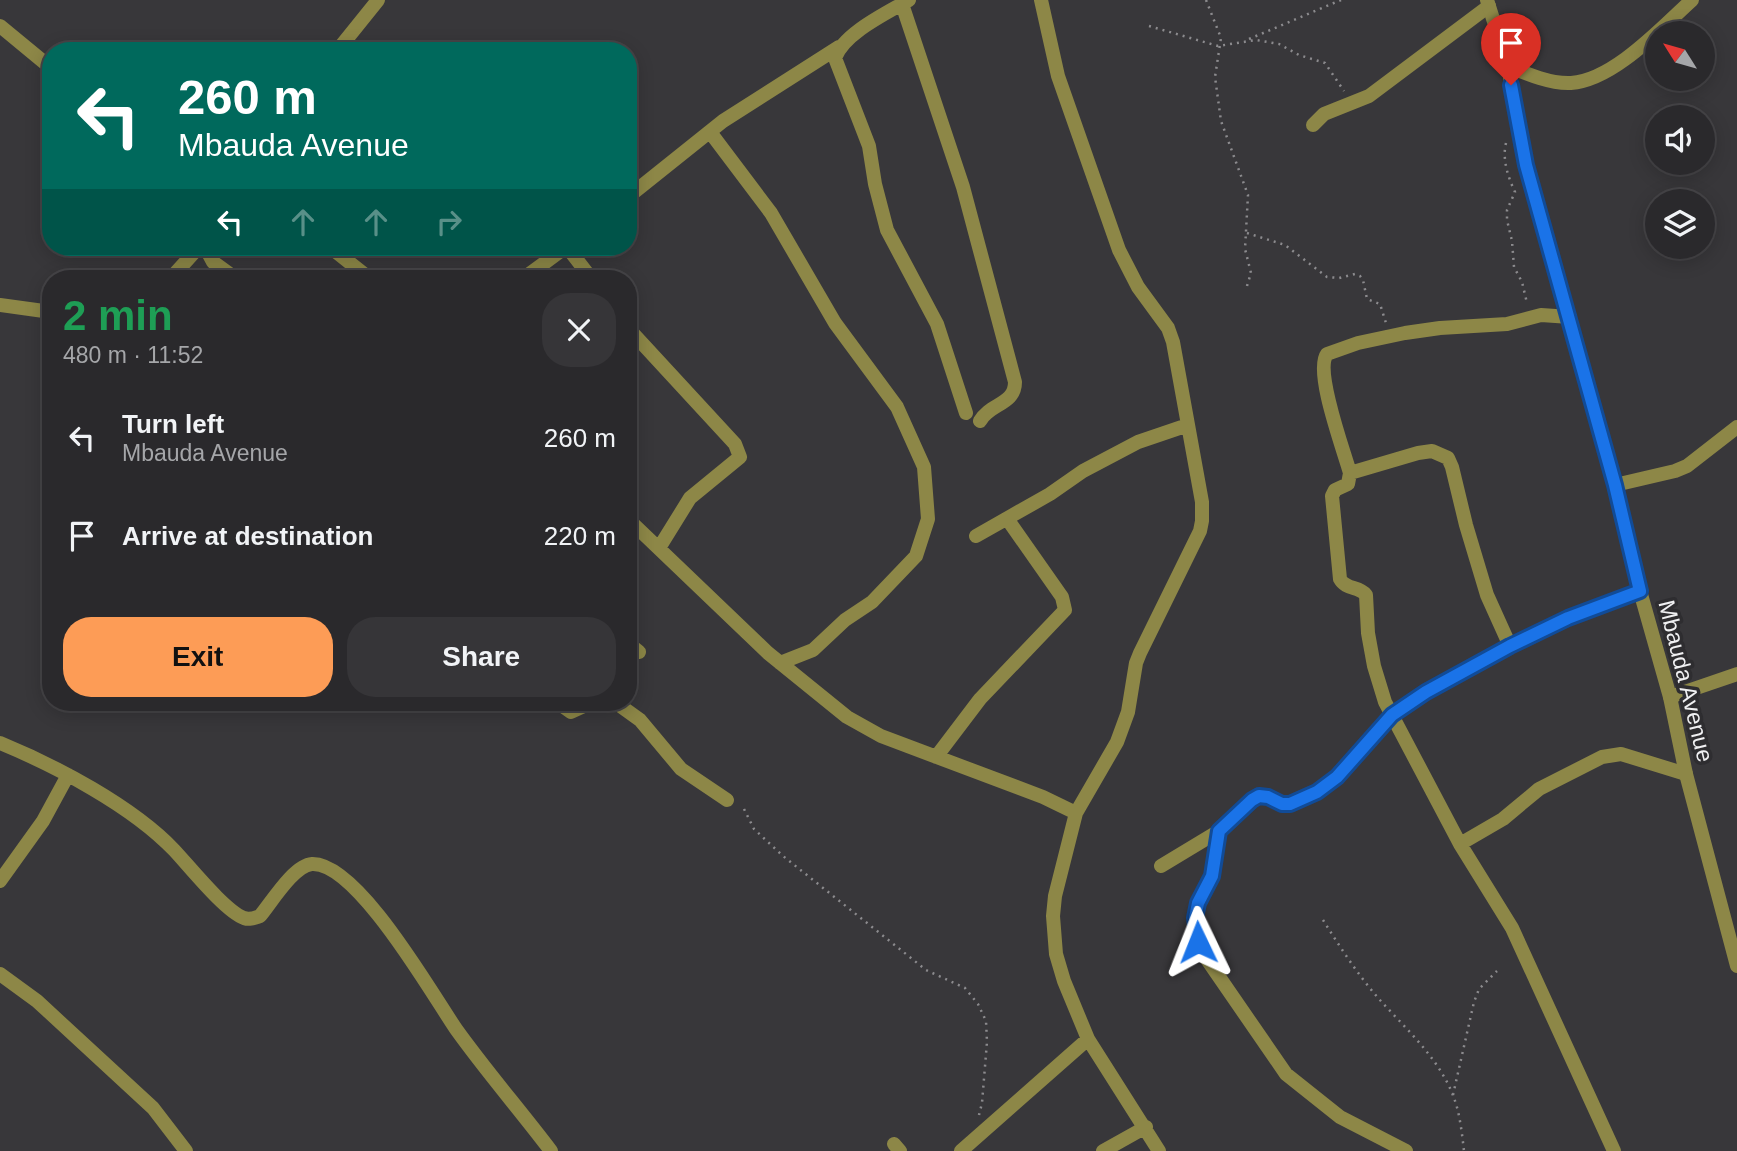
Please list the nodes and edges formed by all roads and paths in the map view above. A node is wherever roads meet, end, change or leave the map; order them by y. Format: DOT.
graph roads {
  1 [pos="378,0"];
  2 [pos="1041,0"];
  3 [pos="1206,0"];
  4 [pos="1341,0"];
  5 [pos="1692,0"];
  6 [pos="905,2"];
  7 [pos="1488,3"];
  8 [pos="0,26"];
  9 [pos="1149,26"];
  10 [pos="1246,41"];
  11 [pos="344,42"];
  12 [pos="843,44"];
  13 [pos="1221,46"];
  14 [pos="42,61"];
  15 [pos="1508,66"];
  16 [pos="1351,103"];
  17 [pos="1313,125"];
  18 [pos="1519,125"];
  19 [pos="710,132"];
  20 [pos="637,190"];
  21 [pos="1245,232"];
  22 [pos="191,256"];
  23 [pos="210,256"];
  24 [pos="341,256"];
  25 [pos="554,256"];
  26 [pos="573,256"];
  27 [pos="178,270"];
  28 [pos="224,270"];
  29 [pos="359,270"];
  30 [pos="535,270"];
  31 [pos="585,270"];
  32 [pos="1247,286"];
  33 [pos="0,305"];
  34 [pos="42,311"];
  35 [pos="1570,317"];
  36 [pos="1534,319"];
  37 [pos="1389,336"];
  38 [pos="637,338"];
  39 [pos="966,413"];
  40 [pos="980,421"];
  41 [pos="1188,425"];
  42 [pos="1737,427"];
  43 [pos="1350,473"];
  44 [pos="1615,485"];
  45 [pos="1008,520"];
  46 [pos="637,527"];
  47 [pos="976,536"];
  48 [pos="659,548"];
  49 [pos="1640,591"];
  50 [pos="1510,646"];
  51 [pos="780,663"];
  52 [pos="1737,674"];
  53 [pos="1670,697"];
  54 [pos="628,711"];
  55 [pos="1392,715"];
  56 [pos="0,743"];
  57 [pos="936,757"];
  58 [pos="1686,774"];
  59 [pos="68,775"];
  60 [pos="727,800"];
  61 [pos="744,808"];
  62 [pos="1076,813"];
  63 [pos="1219,831"];
  64 [pos="1460,844"];
  65 [pos="1161,866"];
  66 [pos="0,881"];
  67 [pos="1323,920"];
  68 [pos="1737,966"];
  69 [pos="1497,971"];
  70 [pos="0,974"];
  71 [pos="1088,1039"];
  72 [pos="1453,1095"];
  73 [pos="1146,1127"];
  74 [pos="981,1132"];
  75 [pos="187,1151"];
  76 [pos="551,1151"];
  77 [pos="961,1151"];
  78 [pos="1103,1151"];
  79 [pos="1159,1151"];
  80 [pos="1406,1151"];
  81 [pos="1464,1151"];
  82 [pos="1615,1151"];
  1 -- 11 [label="street"];
  2 -- 41 [label="street"];
  3 -- 13 [label="path"];
  4 -- 10 [label="path"];
  5 -- 15 [label="street"];
  6 -- 12 [label="street"];
  6 -- 40 [label="street"];
  7 -- 15 [label="street, Mbauda Avenue"];
  7 -- 16 [label="street"];
  8 -- 14 [label="street"];
  9 -- 13 [label="path"];
  10 -- 13 [label="path"];
  10 -- 16 [label="path"];
  12 -- 19 [label="street"];
  12 -- 39 [label="street"];
  13 -- 21 [label="path"];
  15 -- 18 [label="street, Mbauda Avenue"];
  16 -- 17 [label="street"];
  18 -- 35 [label="street, Mbauda Avenue"];
  18 -- 36 [label="path"];
  19 -- 20 [label="street"];
  19 -- 51 [label="street"];
  21 -- 32 [label="path"];
  21 -- 37 [label="path"];
  22 -- 27 [label="street"];
  23 -- 28 [label="street"];
  24 -- 29 [label="street"];
  25 -- 30 [label="street"];
  26 -- 31 [label="street"];
  33 -- 34 [label="street"];
  35 -- 36 [label="street"];
  35 -- 44 [label="street, Mbauda Avenue"];
  36 -- 37 [label="street"];
  37 -- 43 [label="street"];
  38 -- 48 [label="street"];
  41 -- 45 [label="street"];
  41 -- 62 [label="street"];
  42 -- 44 [label="street"];
  43 -- 50 [label="street"];
  43 -- 55 [label="street"];
  44 -- 49 [label="street, Mbauda Avenue"];
  45 -- 47 [label="street"];
  45 -- 57 [label="street"];
  46 -- 48 [label="street"];
  48 -- 51 [label="street"];
  49 -- 50 [label="street"];
  49 -- 53 [label="street, Mbauda Avenue"];
  50 -- 55 [label="street"];
  51 -- 57 [label="street"];
  52 -- 53 [label="street"];
  53 -- 58 [label="street, Mbauda Avenue"];
  54 -- 60 [label="street"];
  55 -- 63 [label="street"];
  55 -- 64 [label="street"];
  56 -- 59 [label="street"];
  57 -- 62 [label="street"];
  58 -- 64 [label="street"];
  58 -- 68 [label="street, Mbauda Avenue"];
  59 -- 66 [label="street"];
  59 -- 76 [label="street"];
  61 -- 74 [label="path"];
  62 -- 71 [label="street"];
  63 -- 65 [label="street"];
  63 -- 80 [label="street"];
  64 -- 82 [label="street"];
  67 -- 72 [label="path"];
  69 -- 72 [label="path"];
  70 -- 75 [label="street"];
  71 -- 73 [label="street"];
  71 -- 74 [label="street"];
  72 -- 81 [label="path"];
  73 -- 78 [label="street"];
  73 -- 79 [label="street"];
  74 -- 77 [label="street"];
}
